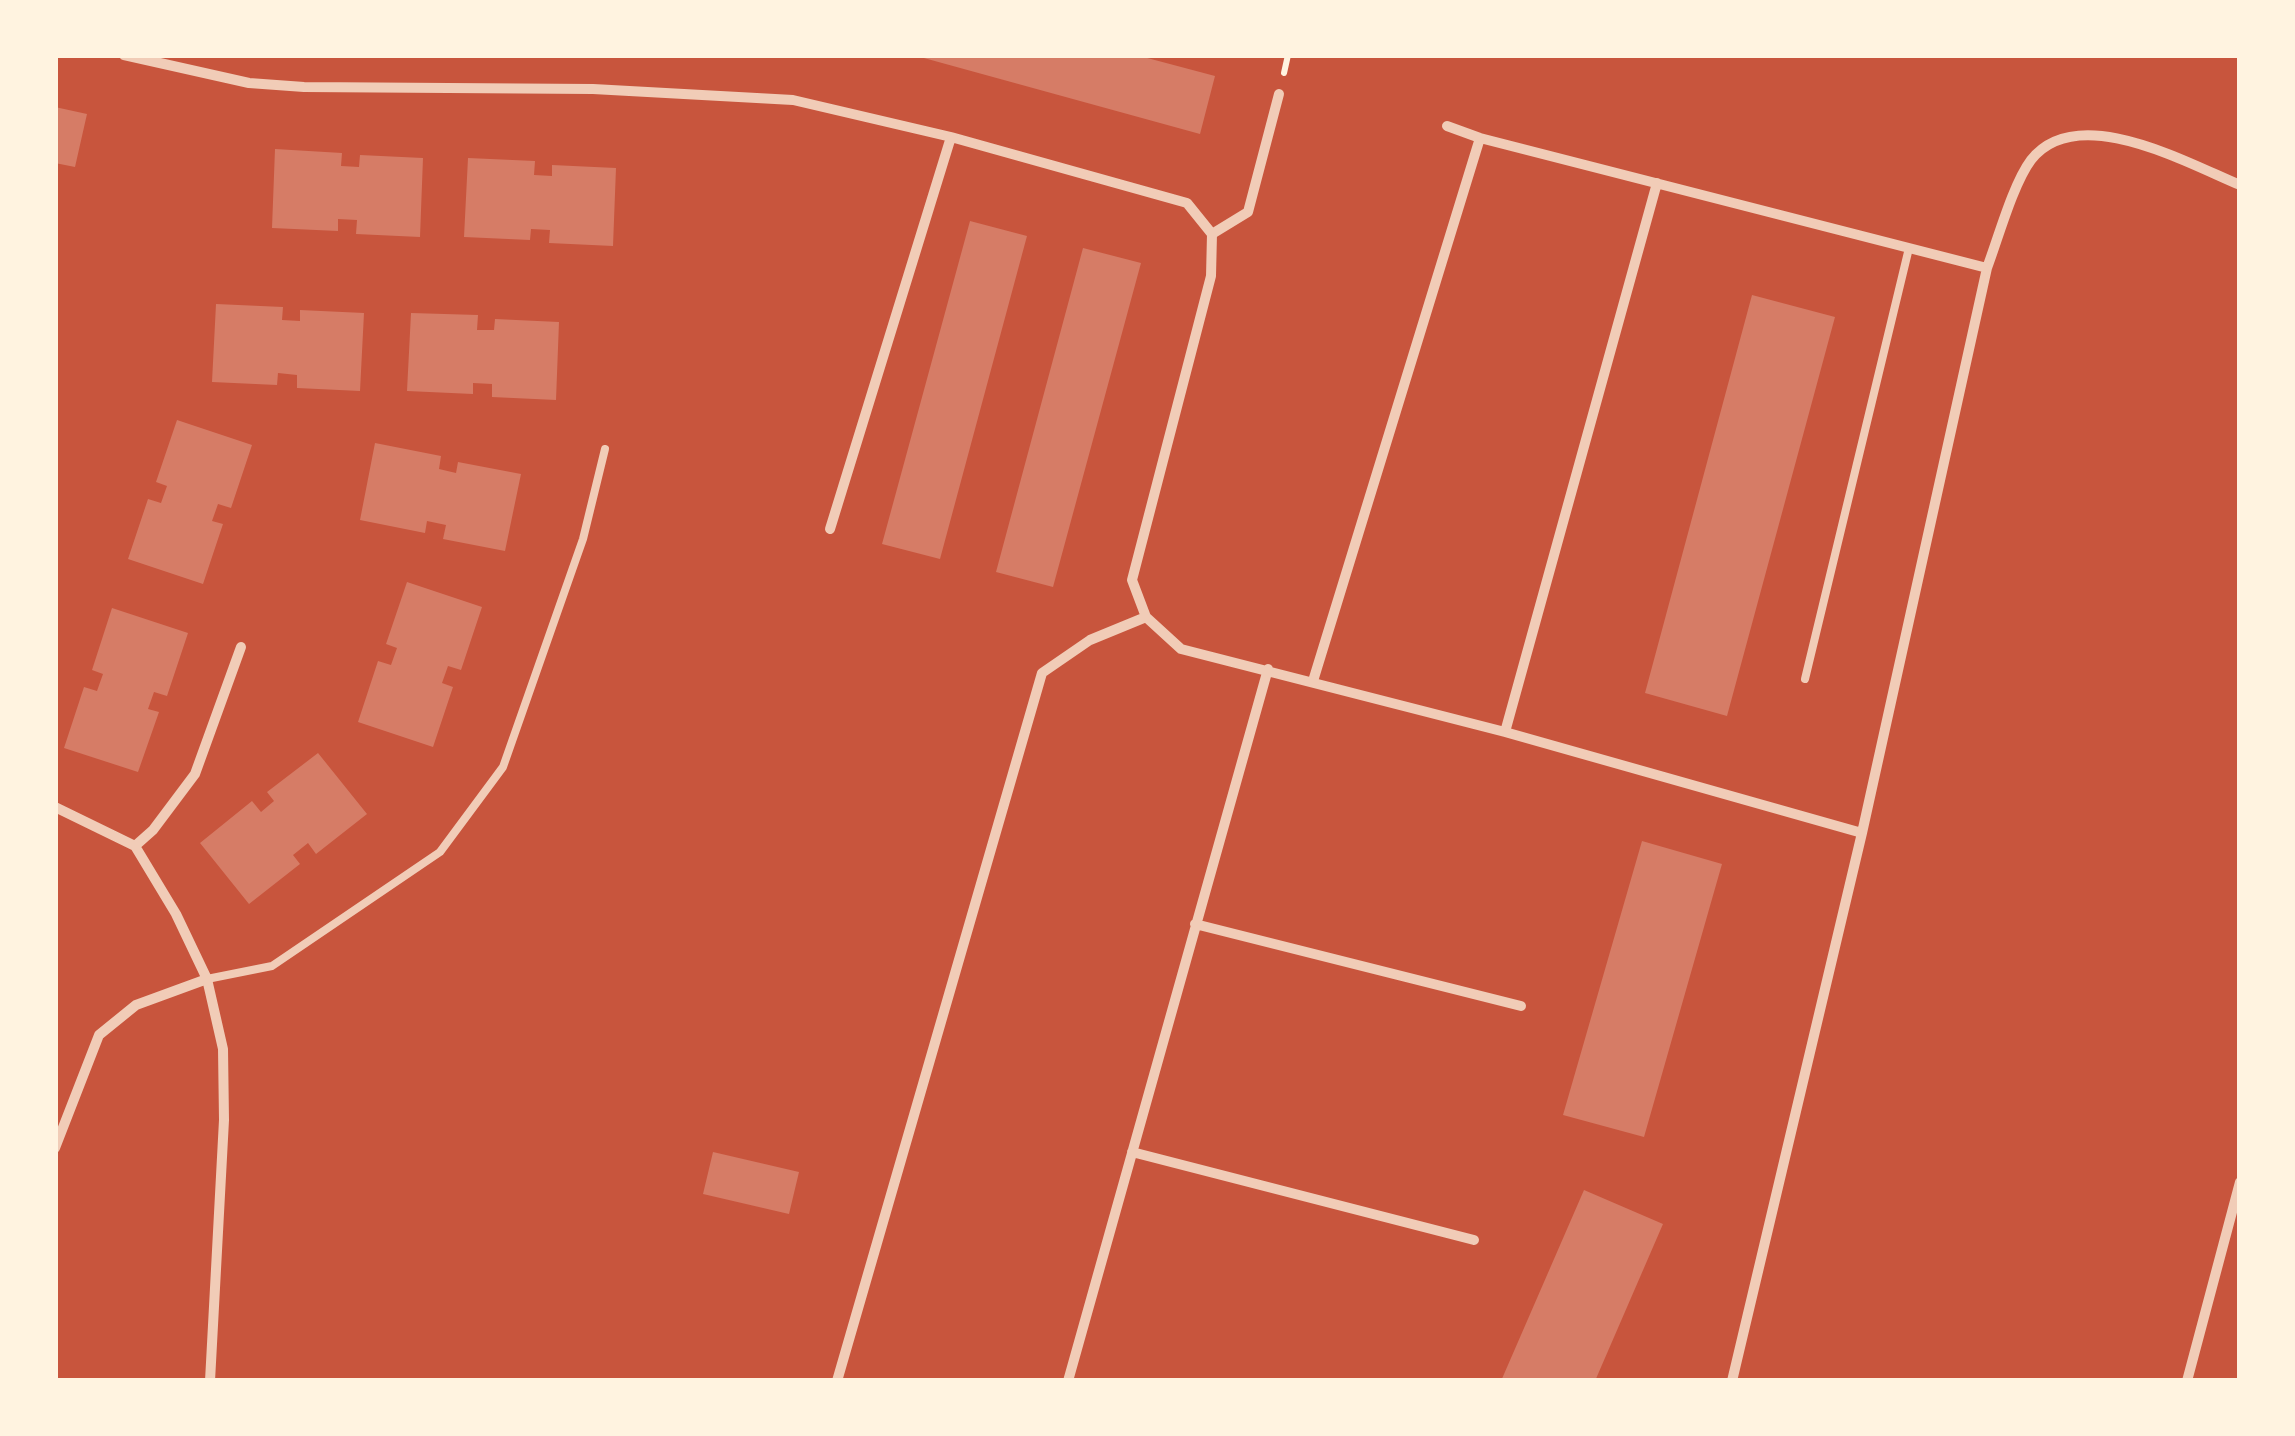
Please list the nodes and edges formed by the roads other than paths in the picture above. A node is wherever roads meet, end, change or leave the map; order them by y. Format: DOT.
graph roads {
  1 [pos="124,55"];
  2 [pos="1279,94"];
  3 [pos="1447,126"];
  4 [pos="951,138"];
  5 [pos="1480,138"];
  6 [pos="1657,183"];
  7 [pos="2240,185"];
  8 [pos="1212,234"];
  9 [pos="1909,248"];
  10 [pos="1987,268"];
  11 [pos="605,448"];
  12 [pos="830,529"];
  13 [pos="1146,618"];
  14 [pos="241,647"];
  15 [pos="1268,670"];
  16 [pos="1805,679"];
  17 [pos="1313,681"];
  18 [pos="1505,732"];
  19 [pos="55,807"];
  20 [pos="1862,833"];
  21 [pos="135,846"];
  22 [pos="1195,924"];
  23 [pos="208,979"];
  24 [pos="1522,1006"];
  25 [pos="55,1148"];
  26 [pos="1132,1152"];
  27 [pos="2240,1182"];
  28 [pos="1474,1240"];
  29 [pos="210,1381"];
  30 [pos="838,1381"];
  31 [pos="1068,1381"];
  32 [pos="1732,1381"];
  33 [pos="2186,1381"];
  1 -- 4 [label="street"];
  2 -- 8 [label="street"];
  3 -- 5 [label="street"];
  4 -- 8 [label="street"];
  4 -- 12 [label="street"];
  5 -- 6 [label="street"];
  5 -- 17 [label="street"];
  6 -- 9 [label="street"];
  6 -- 18 [label="street"];
  7 -- 10 [label="street"];
  8 -- 13 [label="street"];
  9 -- 10 [label="street"];
  9 -- 16 [label="lane"];
  10 -- 20 [label="street"];
  11 -- 23 [label="lane"];
  13 -- 15 [label="street"];
  13 -- 30 [label="street"];
  14 -- 21 [label="street"];
  15 -- 17 [label="street"];
  15 -- 22 [label="street"];
  17 -- 18 [label="street"];
  18 -- 20 [label="street"];
  19 -- 21 [label="street"];
  20 -- 32 [label="street"];
  21 -- 23 [label="street"];
  22 -- 24 [label="street"];
  22 -- 26 [label="street"];
  23 -- 25 [label="street"];
  23 -- 29 [label="street"];
  26 -- 28 [label="street"];
  26 -- 31 [label="street"];
  27 -- 33 [label="street"];
}
